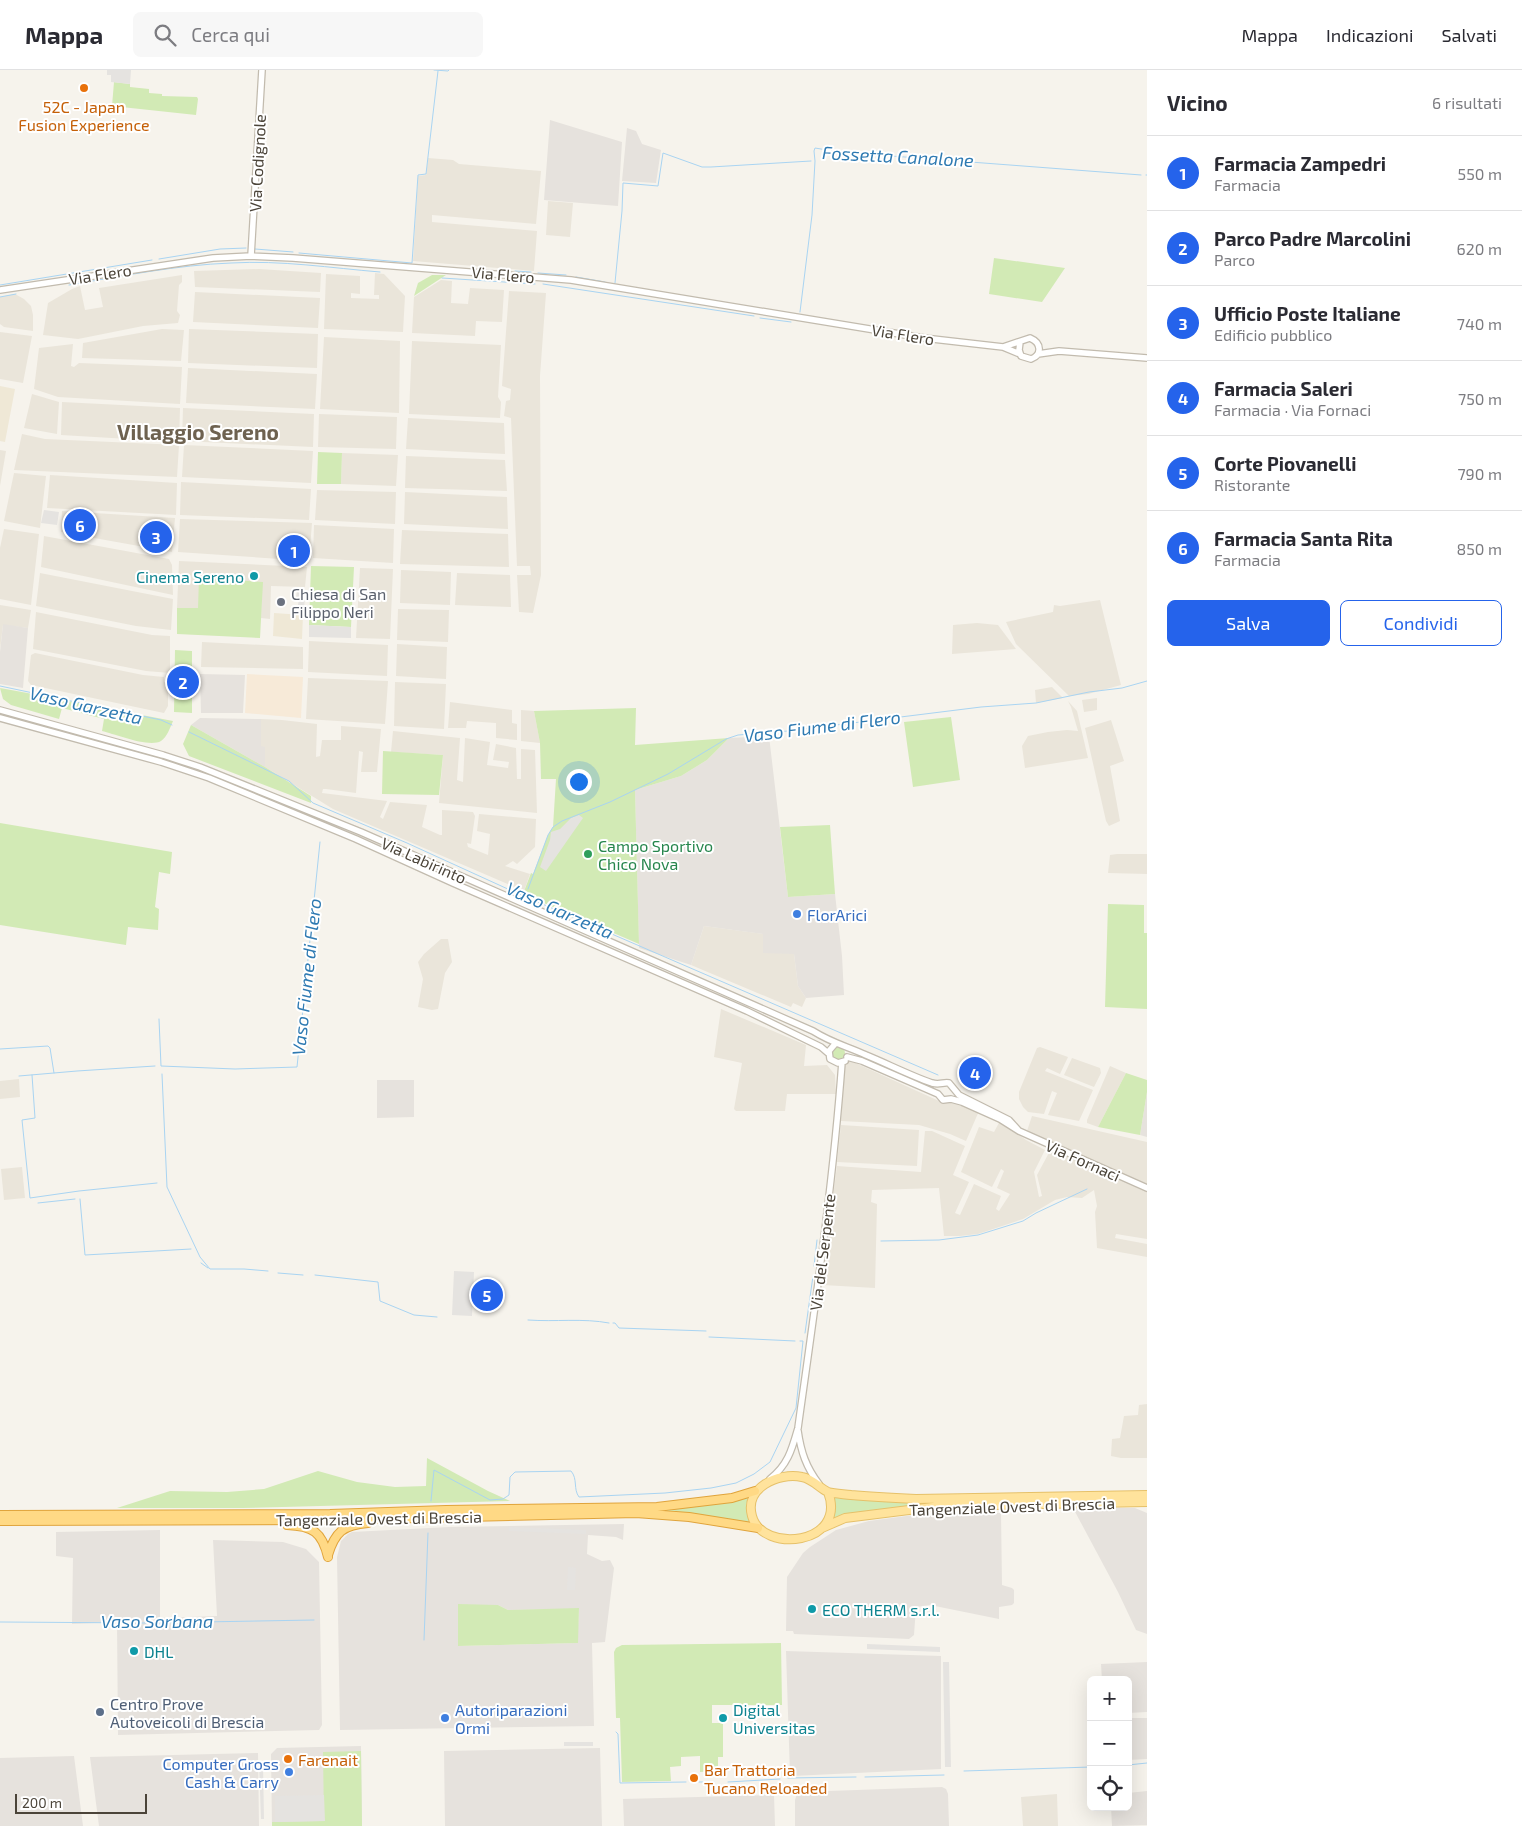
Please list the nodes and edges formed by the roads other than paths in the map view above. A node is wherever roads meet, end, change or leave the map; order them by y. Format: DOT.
graph roads {
  1 [pos="262,70"];
  2 [pos="252,256"];
  3 [pos="0,290"];
  4 [pos="1020,342"];
  5 [pos="1039,345"];
  6 [pos="1003,347"];
  7 [pos="1059,351"];
  8 [pos="1020,354"];
  9 [pos="1038,354"];
  10 [pos="1147,358"];
  11 [pos="0,710"];
  12 [pos="0,718"];
  13 [pos="683,974"];
  14 [pos="679,982"];
  15 [pos="835,1044"];
  16 [pos="846,1048"];
  17 [pos="828,1053"];
  18 [pos="842,1061"];
  19 [pos="940,1085"];
  20 [pos="955,1091"];
  21 [pos="938,1094"];
  22 [pos="951,1099"];
  23 [pos="1019,1131"];
  24 [pos="1147,1188"];
  25 [pos="798,1428"];
  26 [pos="765,1484"];
  27 [pos="820,1486"];
  28 [pos="1147,1490"];
  29 [pos="755,1491"];
  30 [pos="828,1492"];
  31 [pos="1147,1495"];
  32 [pos="1135,1499"];
  33 [pos="1147,1502"];
  34 [pos="1147,1507"];
  35 [pos="0,1515"];
  36 [pos="409,1518"];
  37 [pos="0,1521"];
  38 [pos="235,1521"];
  39 [pos="758,1528"];
  40 [pos="821,1529"];
  1 -- 2 [label="street, Via Codignole"];
  2 -- 3 [label="street, Via Flero"];
  2 -- 6 [label="street, Via Flero"];
  4 -- 5 [label="street"];
  4 -- 6 [label="street"];
  4 -- 8 [label="street"];
  5 -- 7 [label="street"];
  5 -- 9 [label="street"];
  6 -- 8 [label="street"];
  7 -- 9 [label="street"];
  7 -- 10 [label="street"];
  8 -- 9 [label="street"];
  11 -- 13 [label="street, Via Labirinto"];
  12 -- 14 [label="street, Via Labirinto"];
  13 -- 14 [label="street"];
  13 -- 15 [label="street, Via Labirinto"];
  14 -- 17 [label="street, Via Labirinto"];
  15 -- 16 [label="street, Via Fornaci"];
  15 -- 17 [label="street"];
  16 -- 18 [label="street"];
  16 -- 19 [label="street, Via Fornaci"];
  17 -- 18 [label="street"];
  18 -- 21 [label="street, Via Fornaci"];
  18 -- 25 [label="street, Via del Serpente"];
  19 -- 20 [label="street, Via Fornaci"];
  19 -- 21 [label="street"];
  20 -- 22 [label="street"];
  20 -- 23 [label="street, Via Fornaci"];
  21 -- 22 [label="street, Via Fornaci"];
  22 -- 23 [label="street, Via Fornaci"];
  23 -- 24 [label="street, Via Fornaci"];
  25 -- 26 [label="street, Via del Serpente"];
  25 -- 27 [label="street, Via del Serpente"];
  26 -- 27 [label="main road, Tangenziale Ovest di Brescia"];
  26 -- 29 [label="main road, Tangenziale Ovest di Brescia"];
  27 -- 30 [label="main road, Tangenziale Ovest di Brescia"];
  28 -- 32 [label="main road"];
  29 -- 35 [label="highway, Tangenziale Ovest di Brescia"];
  29 -- 39 [label="main road"];
  30 -- 32 [label="main road, Tangenziale Ovest di Brescia"];
  30 -- 40 [label="main road"];
  31 -- 32 [label="main road, Tangenziale Ovest di Brescia"];
  32 -- 33 [label="main road, Tangenziale Ovest di Brescia"];
  32 -- 34 [label="main road"];
  32 -- 40 [label="main road, Tangenziale Ovest di Brescia"];
  36 -- 38 [label="highway, Tangenziale Ovest di Brescia"];
  36 -- 38 [label="highway"];
  36 -- 39 [label="highway, Tangenziale Ovest di Brescia"];
  37 -- 38 [label="highway, Tangenziale Ovest di Brescia"];
  39 -- 40 [label="main road, Tangenziale Ovest di Brescia"];
}
